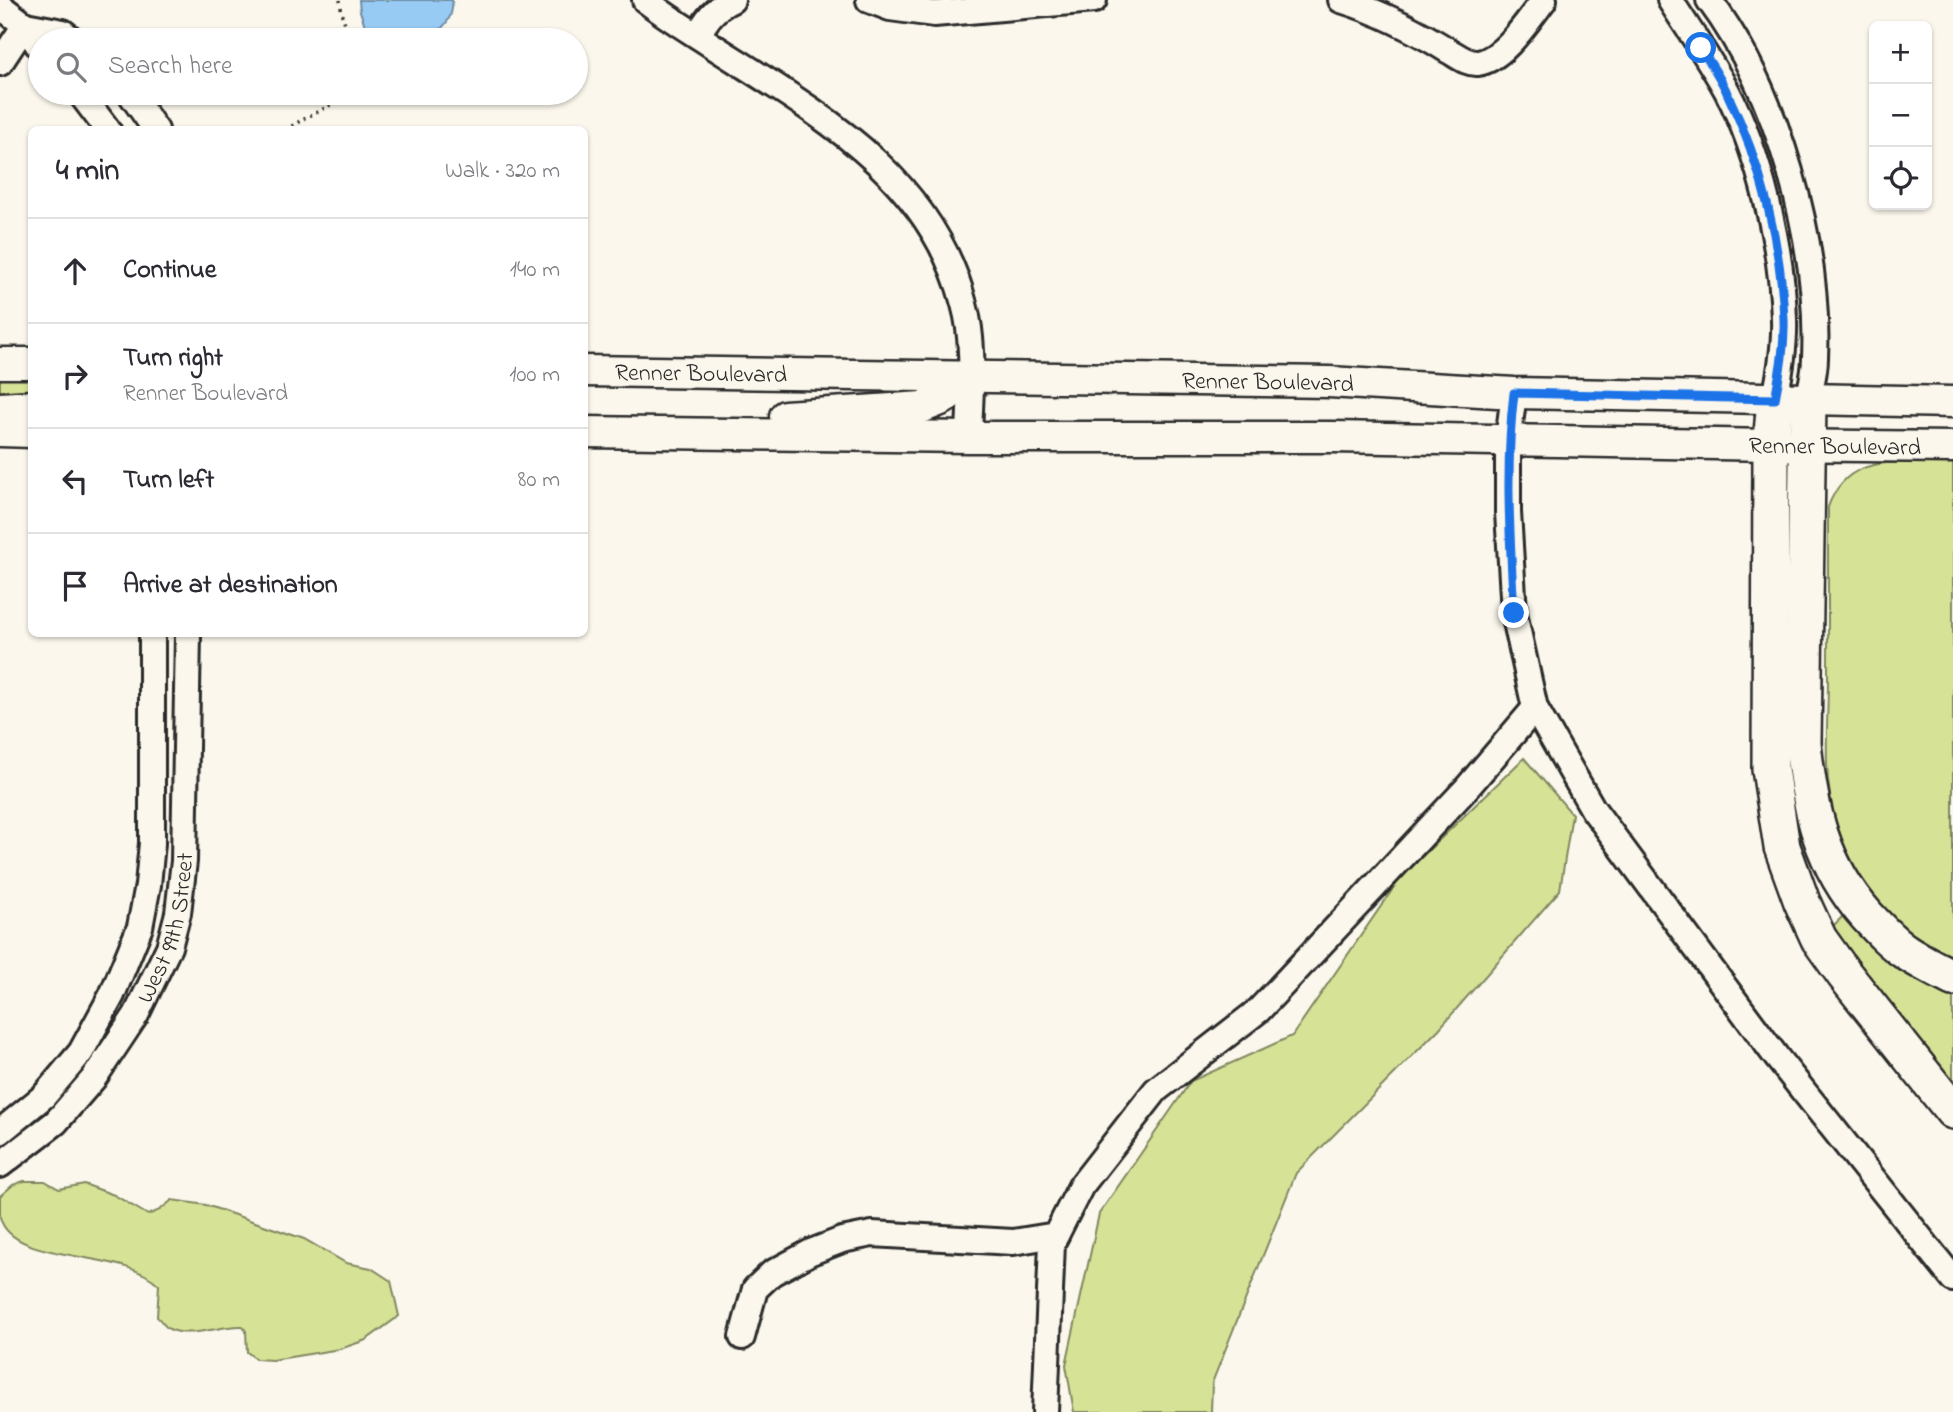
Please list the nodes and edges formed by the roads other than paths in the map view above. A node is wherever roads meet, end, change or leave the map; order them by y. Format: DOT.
graph roads {
  1 [pos="645,0"];
  2 [pos="732,0"];
  3 [pos="869,0"];
  4 [pos="1094,0"];
  5 [pos="1341,0"];
  6 [pos="1544,0"];
  7 [pos="1670,0"];
  8 [pos="1709,0"];
  9 [pos="0,6"];
  10 [pos="25,25"];
  11 [pos="41,28"];
  12 [pos="28,30"];
  13 [pos="698,36"];
  14 [pos="0,63"];
  15 [pos="89,105"];
  16 [pos="138,105"];
  17 [pos="105,126"];
  18 [pos="153,126"];
  19 [pos="0,363"];
  20 [pos="28,363"];
  21 [pos="588,371"];
  22 [pos="970,377"];
  23 [pos="1514,393"];
  24 [pos="1792,400"];
  25 [pos="1953,402"];
  26 [pos="28,405"];
  27 [pos="0,408"];
  28 [pos="0,431"];
  29 [pos="28,432"];
  30 [pos="594,432"];
  31 [pos="969,437"];
  32 [pos="1508,440"];
  33 [pos="1771,445"];
  34 [pos="1807,445"];
  35 [pos="1953,447"];
  36 [pos="152,637"];
  37 [pos="188,637"];
  38 [pos="1535,708"];
  39 [pos="1953,978"];
  40 [pos="1953,1111"];
  41 [pos="0,1132"];
  42 [pos="0,1165"];
  43 [pos="1056,1235"];
  44 [pos="1953,1279"];
  45 [pos="742,1337"];
  46 [pos="1045,1412"];
  1 -- 13 [label="street"];
  2 -- 13 [label="street"];
  3 -- 4 [label="street"];
  5 -- 6 [label="street"];
  7 -- 24 [label="street"];
  8 -- 24 [label="street"];
  9 -- 10 [label="street"];
  10 -- 11 [label="street"];
  10 -- 12 [label="street"];
  10 -- 14 [label="street"];
  13 -- 22 [label="street"];
  15 -- 17 [label="street"];
  16 -- 18 [label="street"];
  19 -- 20 [label="main road"];
  21 -- 22 [label="main road, Renner Boulevard"];
  22 -- 23 [label="main road, Renner Boulevard"];
  22 -- 30 [label="main road"];
  22 -- 31 [label="street"];
  23 -- 24 [label="main road, Renner Boulevard"];
  23 -- 32 [label="street"];
  24 -- 25 [label="main road, Renner Boulevard"];
  24 -- 33 [label="highway"];
  24 -- 34 [label="highway"];
  26 -- 27 [label="main road"];
  28 -- 29 [label="main road"];
  30 -- 31 [label="main road, Renner Boulevard"];
  31 -- 32 [label="main road, Renner Boulevard"];
  32 -- 33 [label="main road, Renner Boulevard"];
  32 -- 38 [label="street"];
  33 -- 34 [label="main road, Renner Boulevard"];
  33 -- 40 [label="highway"];
  34 -- 35 [label="main road, Renner Boulevard"];
  34 -- 39 [label="highway"];
  36 -- 41 [label="street, West 99th Street"];
  37 -- 42 [label="street, West 99th Street"];
  38 -- 43 [label="street"];
  38 -- 44 [label="street"];
  43 -- 45 [label="street"];
  43 -- 46 [label="street"];
}
